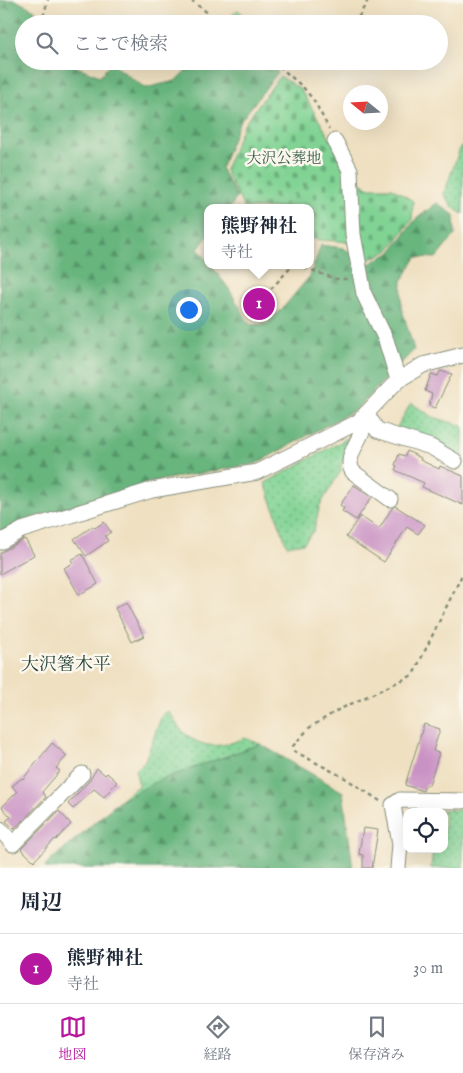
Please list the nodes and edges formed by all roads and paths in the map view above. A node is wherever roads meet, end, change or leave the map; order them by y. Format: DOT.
graph roads {
  1 [pos="48,0"];
  2 [pos="191,0"];
  3 [pos="368,0"];
  4 [pos="44,15"];
  5 [pos="210,15"];
  6 [pos="360,15"];
  7 [pos="283,70"];
  8 [pos="335,141"];
  9 [pos="291,269"];
  10 [pos="307,269"];
  11 [pos="361,279"];
  12 [pos="270,289"];
  13 [pos="463,355"];
  14 [pos="398,380"];
  15 [pos="366,413"];
  16 [pos="455,461"];
  17 [pos="390,499"];
  18 [pos="0,542"];
  19 [pos="463,574"];
  20 [pos="82,774"];
  21 [pos="463,801"];
  22 [pos="393,805"];
  23 [pos="0,830"];
  24 [pos="398,868"];
  1 -- 4 [label="path"];
  2 -- 5 [label="path"];
  3 -- 6 [label="path"];
  7 -- 8 [label="path"];
  8 -- 11 [label="street"];
  9 -- 12 [label="path"];
  10 -- 11 [label="path"];
  11 -- 14 [label="street"];
  13 -- 14 [label="street"];
  14 -- 15 [label="street"];
  15 -- 16 [label="street"];
  15 -- 17 [label="street"];
  15 -- 18 [label="street"];
  19 -- 22 [label="path"];
  20 -- 23 [label="street"];
  21 -- 22 [label="street"];
  22 -- 24 [label="street"];
}
